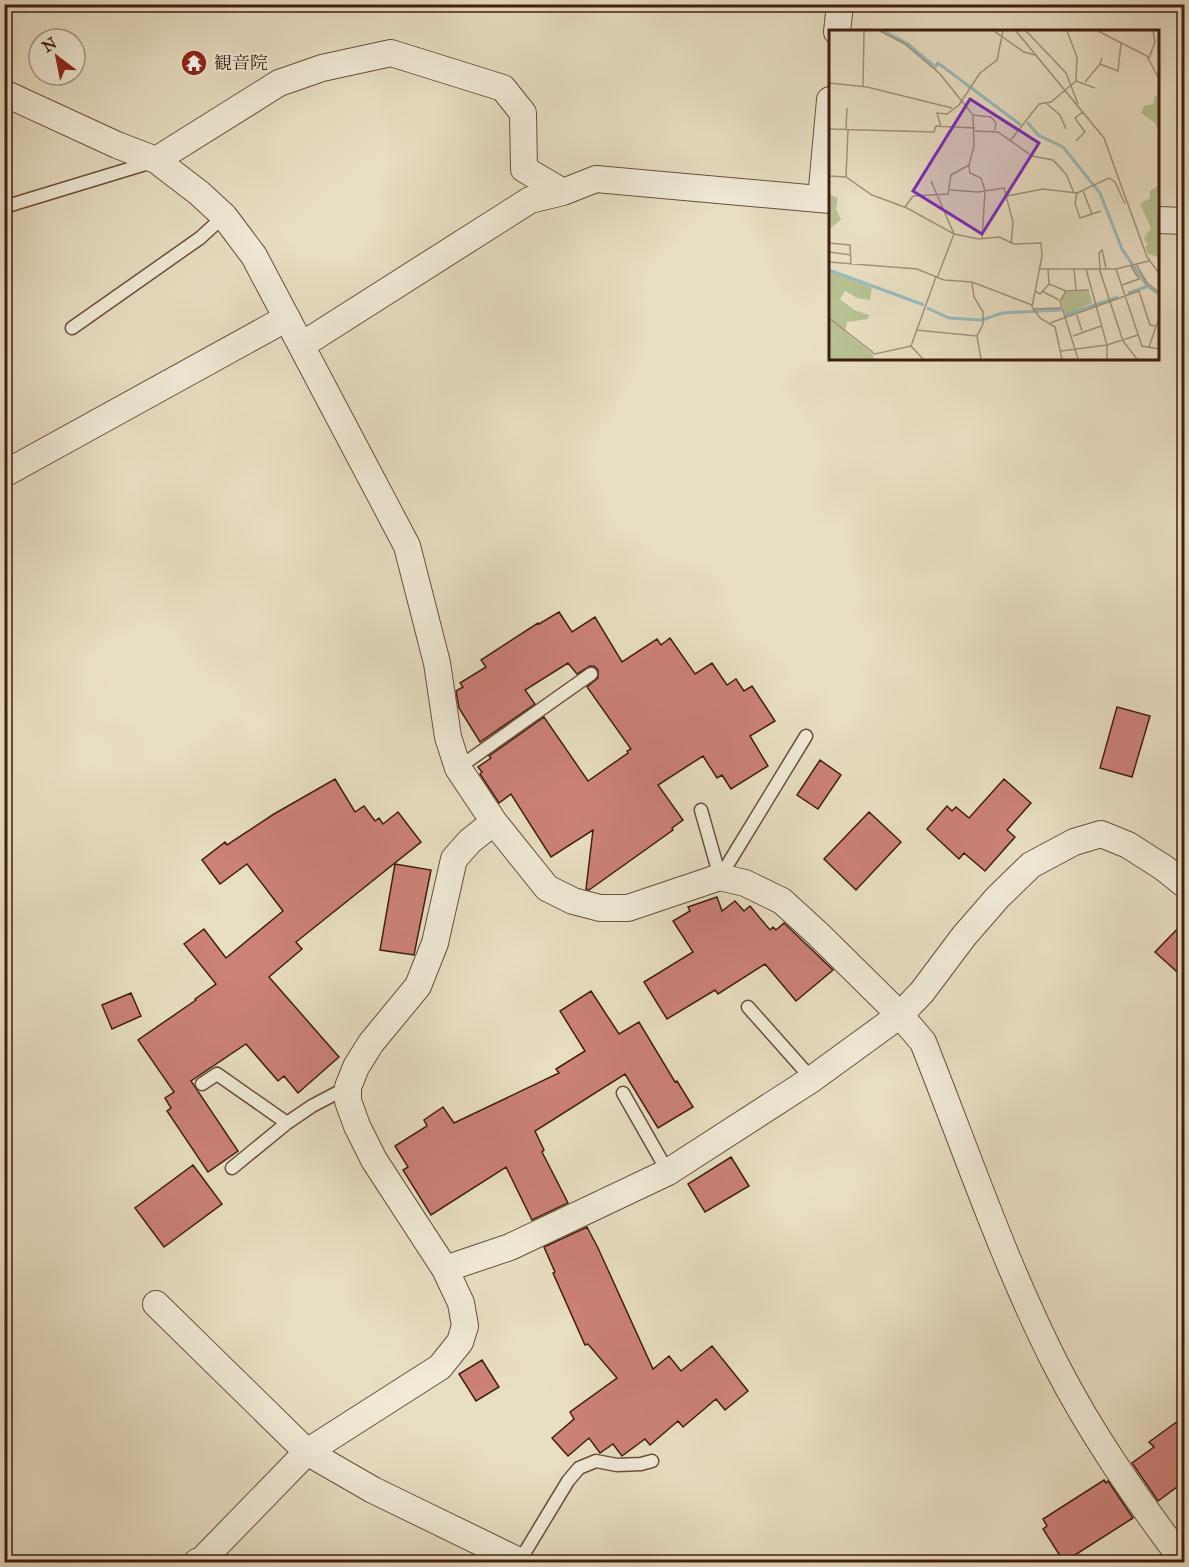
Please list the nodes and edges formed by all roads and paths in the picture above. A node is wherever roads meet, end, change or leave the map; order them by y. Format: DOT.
graph roads {
  1 [pos="840,4"];
  2 [pos="837,30"];
  3 [pos="4,93"];
  4 [pos="829,140"];
  5 [pos="156,160"];
  6 [pos="563,192"];
  7 [pos="826,199"];
  8 [pos="4,207"];
  9 [pos="224,216"];
  10 [pos="1159,220"];
  11 [pos="1185,222"];
  12 [pos="287,318"];
  13 [pos="72,328"];
  14 [pos="302,345"];
  15 [pos="4,474"];
  16 [pos="591,674"];
  17 [pos="806,736"];
  18 [pos="458,768"];
  19 [pos="701,810"];
  20 [pos="494,822"];
  21 [pos="720,877"];
  22 [pos="1185,884"];
  23 [pos="748,1007"];
  24 [pos="900,1015"];
  25 [pos="812,1079"];
  26 [pos="202,1084"];
  27 [pos="348,1087"];
  28 [pos="623,1093"];
  29 [pos="287,1123"];
  30 [pos="232,1168"];
  31 [pos="668,1172"];
  32 [pos="445,1269"];
  33 [pos="156,1304"];
  34 [pos="307,1452"];
  35 [pos="652,1461"];
  36 [pos="520,1562"];
  37 [pos="197,1563"];
  38 [pos="1184,1563"];
  1 -- 2 [label="street"];
  3 -- 5 [label="street"];
  4 -- 7 [label="street"];
  5 -- 6 [label="street"];
  5 -- 8 [label="lane"];
  5 -- 9 [label="street"];
  6 -- 7 [label="street"];
  6 -- 14 [label="street"];
  9 -- 12 [label="street"];
  9 -- 13 [label="lane"];
  10 -- 11 [label="street"];
  12 -- 14 [label="street"];
  12 -- 15 [label="street"];
  14 -- 18 [label="street"];
  16 -- 18 [label="lane"];
  17 -- 21 [label="lane"];
  18 -- 20 [label="street"];
  19 -- 21 [label="lane"];
  20 -- 21 [label="street"];
  20 -- 27 [label="street"];
  21 -- 24 [label="street"];
  22 -- 24 [label="street"];
  23 -- 25 [label="lane"];
  24 -- 25 [label="street"];
  24 -- 38 [label="street"];
  25 -- 31 [label="street"];
  26 -- 29 [label="lane"];
  27 -- 29 [label="lane"];
  27 -- 32 [label="street"];
  28 -- 31 [label="lane"];
  29 -- 30 [label="lane"];
  31 -- 32 [label="street"];
  32 -- 34 [label="street"];
  33 -- 34 [label="street"];
  34 -- 36 [label="street"];
  34 -- 37 [label="street"];
  35 -- 36 [label="lane"];
}
